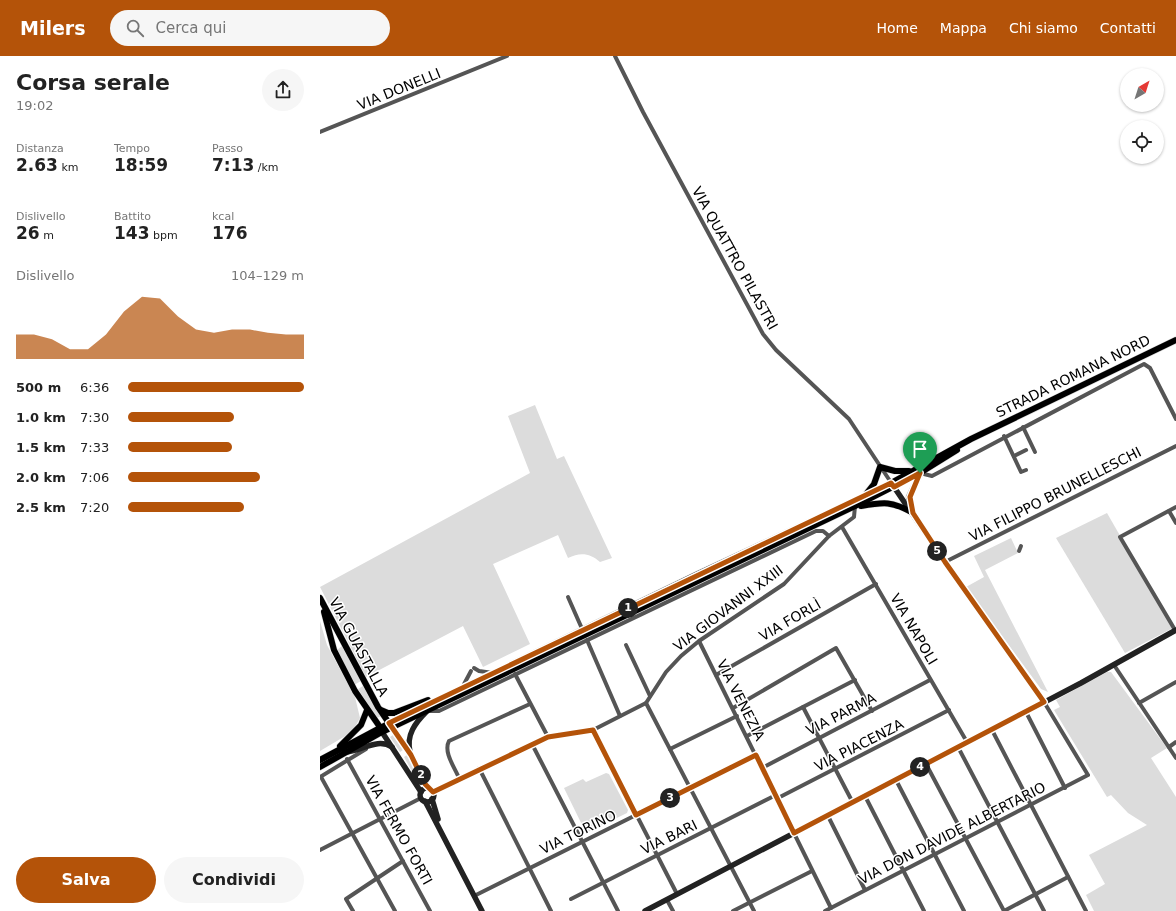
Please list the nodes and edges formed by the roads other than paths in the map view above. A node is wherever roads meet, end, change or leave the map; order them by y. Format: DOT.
graph roads {
  1 [pos="507,56"];
  2 [pos="615,56"];
  3 [pos="320,132"];
  4 [pos="1176,340"];
  5 [pos="1176,419"];
  6 [pos="1023,427"];
  7 [pos="980,435"];
  8 [pos="1004,436"];
  9 [pos="1176,446"];
  10 [pos="1026,450"];
  11 [pos="1035,452"];
  12 [pos="1014,456"];
  13 [pos="880,467"];
  14 [pos="1026,470"];
  15 [pos="913,471"];
  16 [pos="920,473"];
  17 [pos="892,485"];
  18 [pos="863,496"];
  19 [pos="855,506"];
  20 [pos="1176,507"];
  21 [pos="1169,511"];
  22 [pos="913,513"];
  23 [pos="1176,523"];
  24 [pos="842,527"];
  25 [pos="828,536"];
  26 [pos="1021,546"];
  27 [pos="1019,551"];
  28 [pos="945,562"];
  29 [pos="876,584"];
  30 [pos="568,597"];
  31 [pos="320,599"];
  32 [pos="1175,630"];
  33 [pos="585,635"];
  34 [pos="699,641"];
  35 [pos="344,644"];
  36 [pos="626,645"];
  37 [pos="334,650"];
  38 [pos="1114,665"];
  39 [pos="493,673"];
  40 [pos="515,674"];
  41 [pos="716,675"];
  42 [pos="855,680"];
  43 [pos="930,680"];
  44 [pos="364,682"];
  45 [pos="1176,682"];
  46 [pos="354,688"];
  47 [pos="462,688"];
  48 [pos="445,696"];
  49 [pos="650,696"];
  50 [pos="1044,702"];
  51 [pos="646,703"];
  52 [pos="1139,703"];
  53 [pos="530,704"];
  54 [pos="803,707"];
  55 [pos="378,708"];
  56 [pos="733,708"];
  57 [pos="367,710"];
  58 [pos="428,710"];
  59 [pos="949,710"];
  60 [pos="872,711"];
  61 [pos="1026,712"];
  62 [pos="620,716"];
  63 [pos="737,716"];
  64 [pos="390,725"];
  65 [pos="381,730"];
  66 [pos="593,730"];
  67 [pos="992,730"];
  68 [pos="746,736"];
  69 [pos="548,737"];
  70 [pos="819,738"];
  71 [pos="967,742"];
  72 [pos="1176,742"];
  73 [pos="375,744"];
  74 [pos="532,744"];
  75 [pos="958,747"];
  76 [pos="1168,747"];
  77 [pos="670,749"];
  78 [pos="335,752"];
  79 [pos="345,752"];
  80 [pos="397,752"];
  81 [pos="411,755"];
  82 [pos="756,755"];
  83 [pos="1176,758"];
  84 [pos="347,759"];
  85 [pos="320,760"];
  86 [pos="926,764"];
  87 [pos="320,767"];
  88 [pos="479,768"];
  89 [pos="762,768"];
  90 [pos="835,770"];
  91 [pos="320,777"];
  92 [pos="459,778"];
  93 [pos="896,780"];
  94 [pos="690,788"];
  95 [pos="1065,788"];
  96 [pos="431,790"];
  97 [pos="421,792"];
  98 [pos="865,796"];
  99 [pos="777,797"];
  100 [pos="432,799"];
  101 [pos="423,800"];
  102 [pos="853,803"];
  103 [pos="1031,805"];
  104 [pos="636,815"];
  105 [pos="828,816"];
  106 [pos="380,818"];
  107 [pos="997,822"];
  108 [pos="710,829"];
  109 [pos="441,831"];
  110 [pos="794,833"];
  111 [pos="353,834"];
  112 [pos="965,838"];
  113 [pos="583,841"];
  114 [pos="320,849"];
  115 [pos="656,855"];
  116 [pos="935,855"];
  117 [pos="403,861"];
  118 [pos="529,868"];
  119 [pos="730,868"];
  120 [pos="812,871"];
  121 [pos="903,871"];
  122 [pos="1068,877"];
  123 [pos="376,878"];
  124 [pos="602,882"];
  125 [pos="865,890"];
  126 [pos="677,894"];
  127 [pos="1035,895"];
  128 [pos="474,896"];
  129 [pos="571,899"];
  130 [pos="667,900"];
  131 [pos="749,903"];
  132 [pos="831,908"];
  133 [pos="353,911"];
  134 [pos="394,911"];
  135 [pos="430,911"];
  136 [pos="482,911"];
  137 [pos="550,911"];
  138 [pos="618,911"];
  139 [pos="645,911"];
  140 [pos="673,911"];
  141 [pos="733,911"];
  142 [pos="754,911"];
  143 [pos="825,911"];
  144 [pos="924,911"];
  145 [pos="964,911"];
  146 [pos="1004,911"];
  147 [pos="1044,911"];
  148 [pos="1086,911"];
  1 -- 3 [label="street, VIA DONELLI"];
  2 -- 13 [label="street, VIA QUATTRO PILASTRI"];
  4 -- 7 [label="main road, STRADA ROMANA NORD"];
  5 -- 6 [label="street"];
  6 -- 8 [label="street"];
  6 -- 11 [label="street"];
  7 -- 15 [label="main road, STRADA ROMANA NORD"];
  7 -- 16 [label="main road, STRADA ROMANA NORD"];
  8 -- 12 [label="street"];
  8 -- 16 [label="street"];
  9 -- 28 [label="street, VIA FILIPPO BRUNELLESCHI"];
  10 -- 12 [label="street"];
  12 -- 14 [label="street"];
  13 -- 15 [label="main road"];
  13 -- 17 [label="street, VIA QUATTRO PILASTRI"];
  13 -- 18 [label="main road"];
  15 -- 17 [label="main road, STRADA ROMANA NORD"];
  16 -- 17 [label="main road, STRADA ROMANA NORD"];
  16 -- 22 [label="main road"];
  17 -- 18 [label="main road"];
  17 -- 19 [label="main road"];
  17 -- 22 [label="street"];
  18 -- 33 [label="main road"];
  19 -- 22 [label="main road"];
  19 -- 24 [label="street, VIA GIOVANNI XXIII"];
  19 -- 33 [label="main road"];
  20 -- 21 [label="street"];
  21 -- 23 [label="street"];
  21 -- 32 [label="street"];
  22 -- 28 [label="street"];
  24 -- 25 [label="street, VIA GIOVANNI XXIII"];
  24 -- 29 [label="street, VIA NAPOLI"];
  25 -- 33 [label="street"];
  25 -- 34 [label="street, VIA GIOVANNI XXIII"];
  26 -- 27 [label="street"];
  28 -- 50 [label="street"];
  29 -- 41 [label="street, VIA FORLÌ"];
  29 -- 43 [label="street, VIA NAPOLI"];
  30 -- 33 [label="street"];
  31 -- 35 [label="main road, VIA GUASTALLA"];
  31 -- 37 [label="main road, VIA GUASTALLA"];
  32 -- 38 [label="street"];
  33 -- 39 [label="main road"];
  33 -- 40 [label="street"];
  33 -- 58 [label="main road"];
  33 -- 62 [label="street"];
  34 -- 41 [label="street, VIA VENEZIA"];
  34 -- 49 [label="street, VIA GIOVANNI XXIII"];
  35 -- 37 [label="main road"];
  35 -- 44 [label="main road, VIA GUASTALLA"];
  36 -- 49 [label="street"];
  37 -- 46 [label="main road, VIA GUASTALLA"];
  38 -- 50 [label="street"];
  38 -- 52 [label="street"];
  39 -- 47 [label="main road"];
  39 -- 47 [label="street"];
  40 -- 53 [label="street"];
  40 -- 58 [label="street"];
  41 -- 56 [label="street, VIA VENEZIA"];
  42 -- 54 [label="street"];
  42 -- 56 [label="street"];
  42 -- 60 [label="street"];
  43 -- 59 [label="street, VIA NAPOLI"];
  43 -- 60 [label="street, VIA PARMA"];
  44 -- 46 [label="main road"];
  44 -- 55 [label="main road, VIA GUASTALLA"];
  45 -- 52 [label="street"];
  46 -- 57 [label="main road, VIA GUASTALLA"];
  47 -- 48 [label="main road"];
  48 -- 55 [label="main road, VIA GUASTALLA"];
  48 -- 64 [label="main road"];
  49 -- 51 [label="street, VIA GIOVANNI XXIII"];
  50 -- 61 [label="street"];
  50 -- 95 [label="street, VIA DON DAVIDE ALBERTARIO"];
  51 -- 62 [label="street"];
  51 -- 77 [label="street"];
  52 -- 76 [label="street"];
  53 -- 69 [label="street"];
  53 -- 92 [label="street"];
  54 -- 68 [label="street"];
  54 -- 70 [label="street"];
  55 -- 64 [label="main road, VIA GUASTALLA"];
  56 -- 63 [label="street, VIA VENEZIA"];
  57 -- 65 [label="main road, VIA GUASTALLA"];
  57 -- 78 [label="main road, VIA GUASTALLA"];
  58 -- 64 [label="main road"];
  58 -- 81 [label="street"];
  59 -- 71 [label="street, VIA NAPOLI"];
  59 -- 90 [label="street, VIA PIACENZA"];
  60 -- 70 [label="street, VIA PARMA"];
  61 -- 67 [label="street"];
  61 -- 95 [label="street"];
  62 -- 66 [label="street"];
  63 -- 68 [label="street, VIA VENEZIA"];
  63 -- 77 [label="street"];
  64 -- 65 [label="main road"];
  64 -- 81 [label="street, VIA GUASTALLA"];
  65 -- 78 [label="main road"];
  65 -- 79 [label="main road"];
  65 -- 80 [label="street, VIA GUASTALLA"];
  66 -- 69 [label="street"];
  66 -- 104 [label="street"];
  67 -- 71 [label="street"];
  67 -- 103 [label="street"];
  68 -- 82 [label="street, VIA VENEZIA"];
  69 -- 74 [label="street"];
  70 -- 89 [label="street, VIA PARMA"];
  70 -- 90 [label="street"];
  71 -- 75 [label="street"];
  72 -- 76 [label="street"];
  73 -- 79 [label="street"];
  73 -- 80 [label="street"];
  73 -- 84 [label="street"];
  74 -- 88 [label="street"];
  74 -- 113 [label="street"];
  75 -- 86 [label="street"];
  75 -- 107 [label="street"];
  76 -- 83 [label="street"];
  77 -- 94 [label="street"];
  78 -- 85 [label="main road"];
  79 -- 87 [label="main road"];
  80 -- 97 [label="street, VIA GUASTALLA"];
  81 -- 96 [label="street, VIA GUASTALLA"];
  82 -- 89 [label="street, VIA VENEZIA"];
  82 -- 94 [label="street, VIA TORINO"];
  84 -- 91 [label="street"];
  84 -- 106 [label="street, VIA FERMO FORTI"];
  86 -- 93 [label="street"];
  86 -- 112 [label="street"];
  88 -- 92 [label="street"];
  88 -- 118 [label="street"];
  89 -- 99 [label="street, VIA VENEZIA"];
  90 -- 99 [label="street, VIA PIACENZA"];
  90 -- 102 [label="street"];
  91 -- 111 [label="street"];
  92 -- 96 [label="street"];
  93 -- 98 [label="street"];
  93 -- 116 [label="street"];
  94 -- 104 [label="street, VIA TORINO"];
  94 -- 108 [label="street"];
  95 -- 103 [label="street, VIA DON DAVIDE ALBERTARIO"];
  96 -- 97 [label="street"];
  96 -- 100 [label="street"];
  97 -- 101 [label="street"];
  98 -- 102 [label="street"];
  98 -- 121 [label="street"];
  99 -- 108 [label="street, VIA BARI"];
  99 -- 110 [label="street, VIA VENEZIA"];
  100 -- 101 [label="street"];
  100 -- 109 [label="street"];
  101 -- 106 [label="street"];
  101 -- 109 [label="street"];
  102 -- 105 [label="street"];
  103 -- 107 [label="street, VIA DON DAVIDE ALBERTARIO"];
  103 -- 122 [label="street"];
  104 -- 113 [label="street, VIA TORINO"];
  104 -- 115 [label="street"];
  105 -- 110 [label="street"];
  105 -- 125 [label="street"];
  106 -- 111 [label="street"];
  106 -- 117 [label="street, VIA FERMO FORTI"];
  107 -- 112 [label="street, VIA DON DAVIDE ALBERTARIO"];
  107 -- 127 [label="street"];
  108 -- 115 [label="street, VIA BARI"];
  108 -- 119 [label="street"];
  109 -- 128 [label="street"];
  110 -- 119 [label="street"];
  110 -- 120 [label="street, VIA VENEZIA"];
  111 -- 114 [label="street"];
  111 -- 123 [label="street"];
  112 -- 116 [label="street, VIA DON DAVIDE ALBERTARIO"];
  112 -- 146 [label="street"];
  113 -- 118 [label="street, VIA TORINO"];
  113 -- 124 [label="street"];
  115 -- 124 [label="street, VIA BARI"];
  115 -- 126 [label="street"];
  116 -- 121 [label="street, VIA DON DAVIDE ALBERTARIO"];
  116 -- 145 [label="street"];
  117 -- 123 [label="street"];
  117 -- 135 [label="street, VIA FERMO FORTI"];
  118 -- 128 [label="street, VIA TORINO"];
  118 -- 137 [label="street"];
  119 -- 126 [label="street"];
  119 -- 131 [label="street"];
  120 -- 131 [label="street"];
  120 -- 132 [label="street, VIA VENEZIA"];
  121 -- 125 [label="street, VIA DON DAVIDE ALBERTARIO"];
  121 -- 144 [label="street"];
  122 -- 127 [label="street"];
  122 -- 148 [label="street"];
  123 -- 133 [label="street"];
  123 -- 134 [label="street"];
  124 -- 129 [label="street, VIA BARI"];
  124 -- 138 [label="street"];
  125 -- 132 [label="street, VIA DON DAVIDE ALBERTARIO"];
  126 -- 130 [label="street"];
  127 -- 146 [label="street"];
  127 -- 147 [label="street"];
  128 -- 136 [label="street"];
  130 -- 139 [label="street"];
  130 -- 140 [label="street"];
  131 -- 141 [label="street"];
  131 -- 142 [label="street"];
  132 -- 143 [label="street, VIA DON DAVIDE ALBERTARIO"];
}
